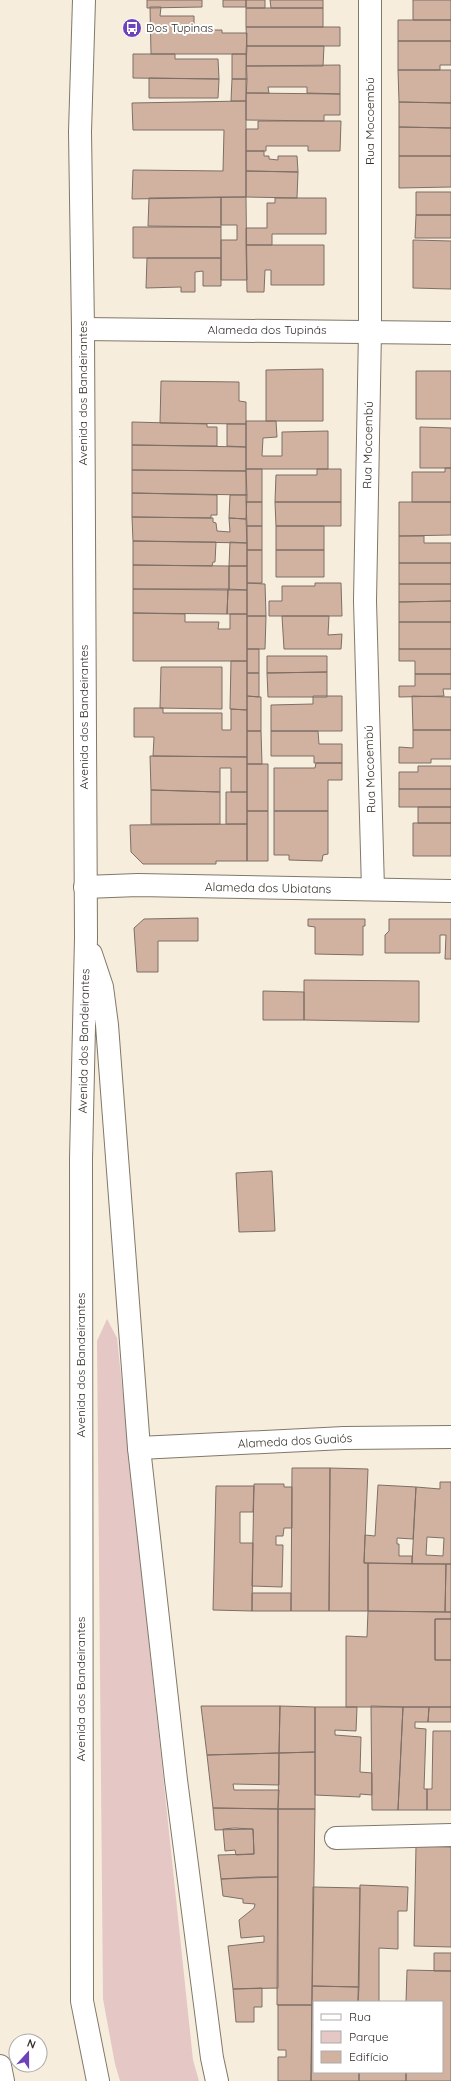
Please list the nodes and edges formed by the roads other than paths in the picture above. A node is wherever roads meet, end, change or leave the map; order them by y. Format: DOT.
graph roads {
  1 [pos="84,0"];
  2 [pos="370,0"];
  3 [pos="83,329"];
  4 [pos="370,330"];
  5 [pos="451,333"];
  6 [pos="85,887"];
  7 [pos="373,889"];
  8 [pos="451,891"];
  9 [pos="86,938"];
  10 [pos="451,1437"];
  11 [pos="139,1448"];
  12 [pos="451,1835"];
  13 [pos="336,1838"];
  14 [pos="0,2066"];
  15 [pos="3,2081"];
  16 [pos="98,2081"];
  17 [pos="217,2081"];
  1 -- 3 [label="main road, Avenida dos Bandeirantes"];
  2 -- 4 [label="main road, Rua Mocoembú"];
  3 -- 4 [label="main road, Alameda dos Tupinás"];
  3 -- 6 [label="main road, Avenida dos Bandeirantes"];
  4 -- 5 [label="main road, Alameda dos Tupinás"];
  4 -- 7 [label="main road, Rua Mocoembú"];
  6 -- 7 [label="main road, Alameda dos Ubiatans"];
  6 -- 9 [label="main road, Avenida dos Bandeirantes"];
  7 -- 8 [label="main road, Alameda dos Ubiatans"];
  9 -- 11 [label="main road"];
  9 -- 16 [label="main road, Avenida dos Bandeirantes"];
  10 -- 11 [label="main road, Alameda dos Guaiós"];
  11 -- 17 [label="main road"];
  12 -- 13 [label="main road"];
  14 -- 15 [label="main road"];
}
